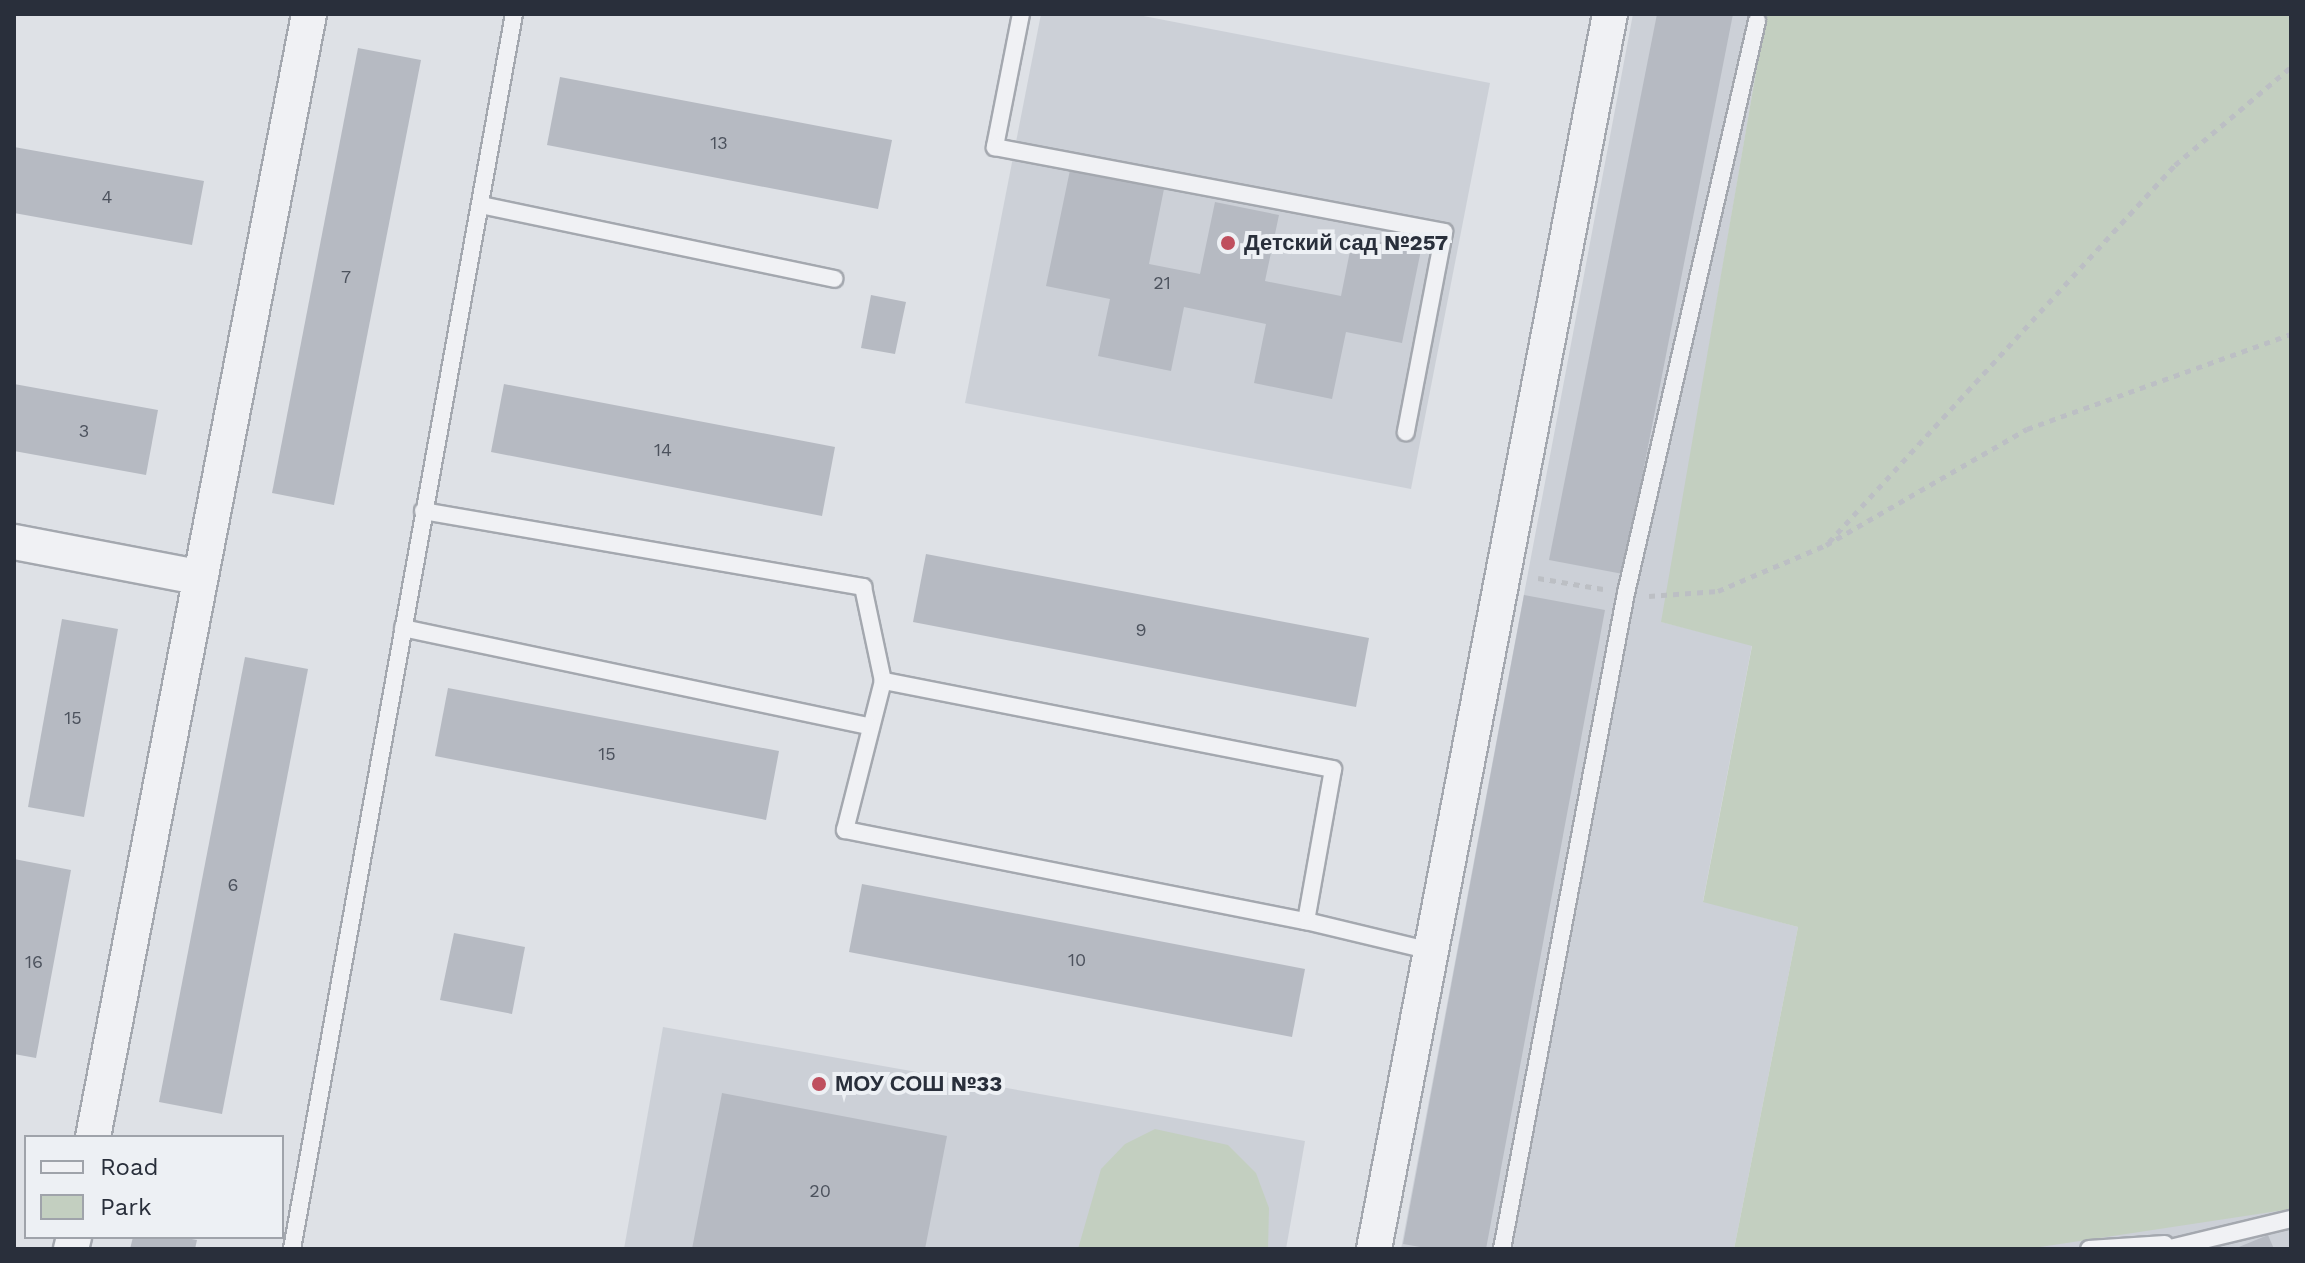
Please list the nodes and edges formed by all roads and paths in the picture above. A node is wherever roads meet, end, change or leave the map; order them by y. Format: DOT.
graph roads {
  1 [pos="309,14"];
  2 [pos="514,14"];
  3 [pos="1021,14"];
  4 [pos="1610,14"];
  5 [pos="1757,21"];
  6 [pos="2291,67"];
  7 [pos="481,205"];
  8 [pos="834,279"];
  9 [pos="2291,334"];
  10 [pos="1406,432"];
  11 [pos="423,511"];
  12 [pos="14,542"];
  13 [pos="1826,545"];
  14 [pos="1498,571"];
  15 [pos="198,577"];
  16 [pos="1626,593"];
  17 [pos="403,628"];
  18 [pos="883,681"];
  19 [pos="871,727"];
  20 [pos="1306,921"];
  21 [pos="1427,950"];
  22 [pos="93,1135"];
  23 [pos="2291,1219"];
  24 [pos="2165,1247"];
  25 [pos="292,1249"];
  26 [pos="1374,1249"];
  27 [pos="1502,1249"];
  28 [pos="2089,1249"];
  1 -- 15 [label="street"];
  2 -- 7 [label="lane"];
  3 -- 10 [label="lane"];
  4 -- 14 [label="street"];
  5 -- 16 [label="lane"];
  6 -- 13 [label="path"];
  7 -- 8 [label="lane"];
  7 -- 11 [label="lane"];
  9 -- 13 [label="path"];
  11 -- 17 [label="lane"];
  11 -- 18 [label="lane"];
  12 -- 15 [label="street"];
  13 -- 16 [label="path"];
  14 -- 16 [label="path"];
  14 -- 21 [label="street"];
  15 -- 22 [label="street"];
  16 -- 27 [label="lane"];
  17 -- 19 [label="lane"];
  17 -- 25 [label="lane"];
  18 -- 19 [label="lane"];
  18 -- 20 [label="lane"];
  19 -- 20 [label="lane"];
  20 -- 21 [label="lane"];
  21 -- 26 [label="street"];
  23 -- 24 [label="lane"];
  24 -- 28 [label="lane"];
}
